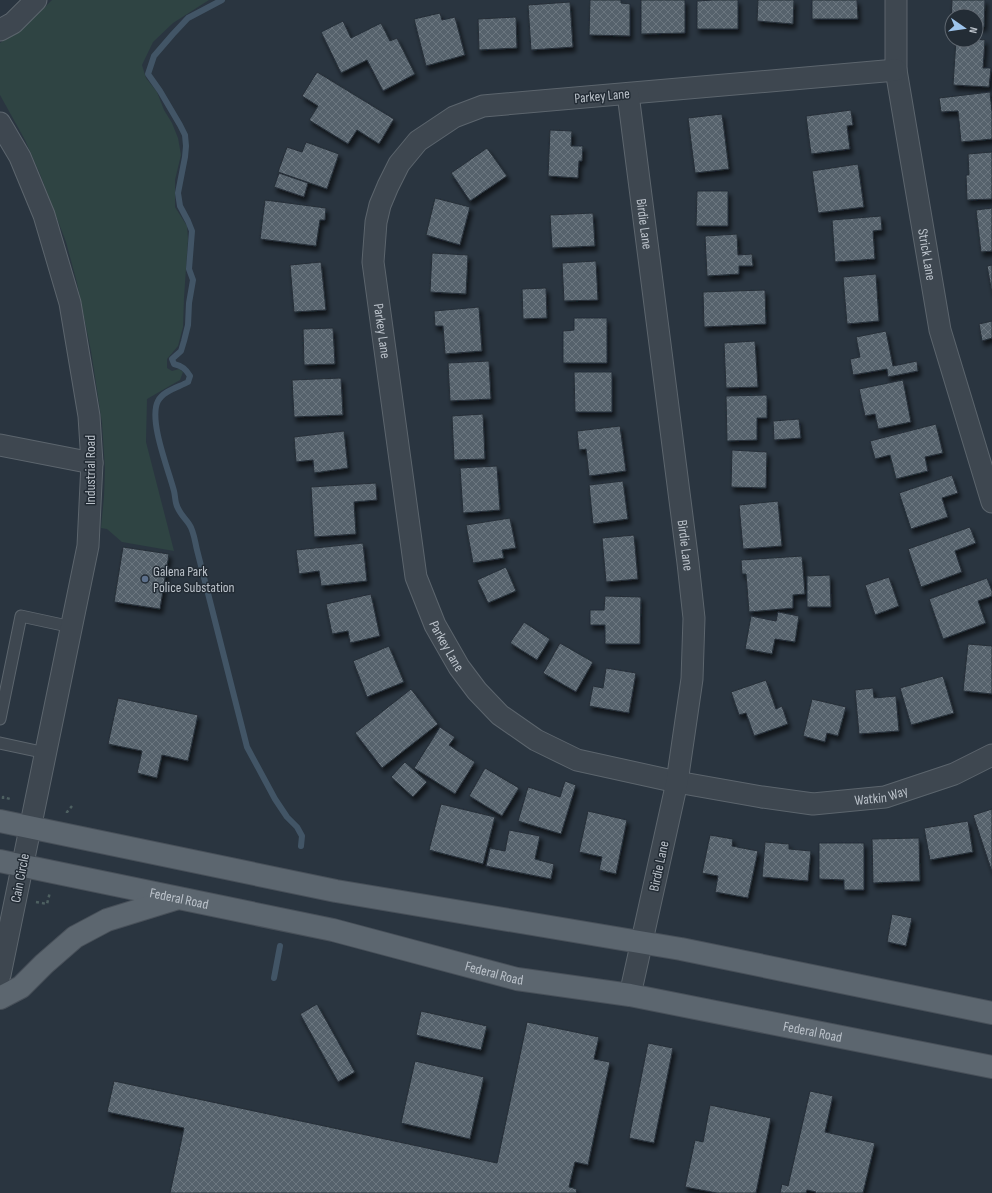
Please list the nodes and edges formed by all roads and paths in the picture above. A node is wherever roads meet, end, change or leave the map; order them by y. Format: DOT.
graph roads {
  1 [pos="36,0"];
  2 [pos="896,0"];
  3 [pos="0,30"];
  4 [pos="896,70"];
  5 [pos="628,94"];
  6 [pos="0,123"];
  7 [pos="0,445"];
  8 [pos="92,463"];
  9 [pos="992,502"];
  10 [pos="72,627"];
  11 [pos="0,719"];
  12 [pos="0,743"];
  13 [pos="46,753"];
  14 [pos="992,755"];
  15 [pos="677,782"];
  16 [pos="762,797"];
  17 [pos="72,806"];
  18 [pos="67,816"];
  19 [pos="0,821"];
  20 [pos="30,828"];
  21 [pos="0,861"];
  22 [pos="22,866"];
  23 [pos="51,888"];
  24 [pos="177,898"];
  25 [pos="31,901"];
  26 [pos="642,943"];
  27 [pos="0,975"];
  28 [pos="630,995"];
  29 [pos="0,998"];
  30 [pos="992,1013"];
  31 [pos="992,1067"];
  1 -- 3 [label="street"];
  2 -- 4 [label="street, Strick Lane"];
  4 -- 5 [label="street, Parkey Lane"];
  4 -- 9 [label="street, Strick Lane"];
  5 -- 15 [label="street, Birdie Lane"];
  5 -- 15 [label="street, Parkey Lane"];
  6 -- 8 [label="street, Industrial Road"];
  7 -- 8 [label="street"];
  8 -- 10 [label="street, Industrial Road"];
  10 -- 11 [label="lane"];
  10 -- 13 [label="street, Industrial Road"];
  12 -- 13 [label="lane"];
  13 -- 20 [label="street, Industrial Road"];
  14 -- 16 [label="street, Watkin Way"];
  15 -- 16 [label="street, Parkey Lane"];
  15 -- 26 [label="street, Birdie Lane"];
  17 -- 18 [label="path"];
  19 -- 20 [label="main road"];
  20 -- 22 [label="street, Cain Circle"];
  20 -- 26 [label="main road"];
  21 -- 22 [label="main road, Federal Road"];
  22 -- 24 [label="main road, Federal Road"];
  22 -- 27 [label="street, Cain Circle"];
  23 -- 25 [label="path"];
  24 -- 28 [label="main road, Federal Road"];
  24 -- 29 [label="main road"];
  26 -- 28 [label="street, Birdie Lane"];
  26 -- 30 [label="main road"];
  28 -- 31 [label="main road, Federal Road"];
}
